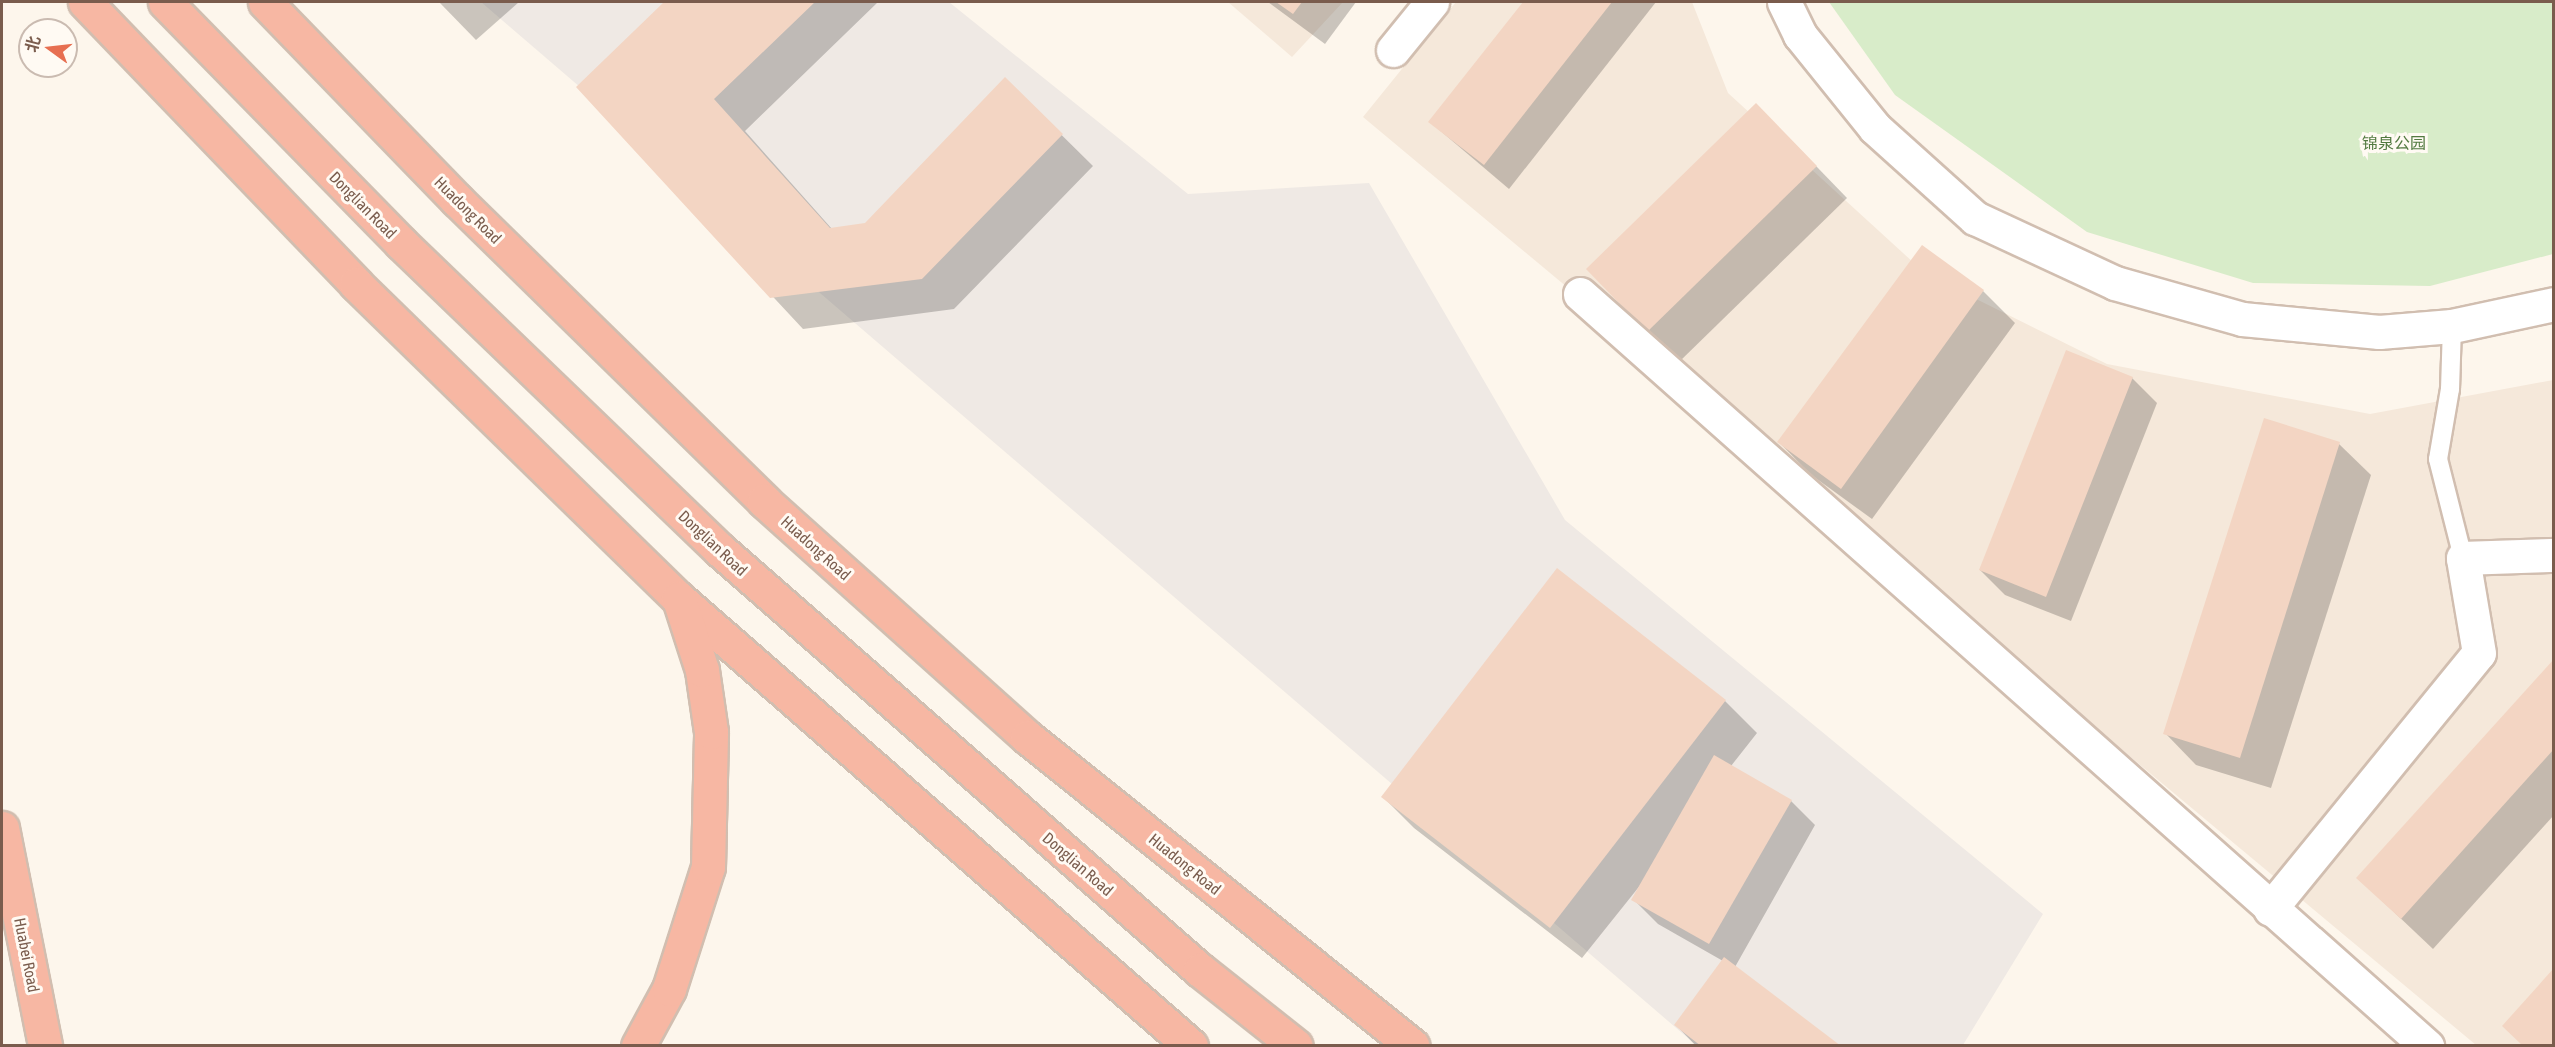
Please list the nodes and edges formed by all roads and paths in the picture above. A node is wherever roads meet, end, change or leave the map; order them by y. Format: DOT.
graph roads {
  1 [pos="86,2"];
  2 [pos="165,2"];
  3 [pos="265,2"];
  4 [pos="1432,2"];
  5 [pos="1784,2"];
  6 [pos="1394,50"];
  7 [pos="1580,294"];
  8 [pos="2553,304"];
  9 [pos="2452,326"];
  10 [pos="2553,555"];
  11 [pos="2463,558"];
  12 [pos="678,598"];
  13 [pos="2,828"];
  14 [pos="2270,909"];
  15 [pos="45,1046"];
  16 [pos="638,1046"];
  17 [pos="1191,1046"];
  18 [pos="1296,1046"];
  19 [pos="1413,1046"];
  20 [pos="2427,1046"];
  1 -- 12 [label="highway"];
  2 -- 18 [label="highway, Donglian Road"];
  3 -- 19 [label="highway, Huadong Road"];
  4 -- 6 [label="street"];
  5 -- 9 [label="street"];
  7 -- 14 [label="street"];
  8 -- 9 [label="street"];
  9 -- 11 [label="lane"];
  10 -- 11 [label="street"];
  11 -- 14 [label="street"];
  12 -- 16 [label="highway"];
  12 -- 17 [label="highway"];
  13 -- 15 [label="highway, Huabei Road"];
  14 -- 20 [label="street"];
}
